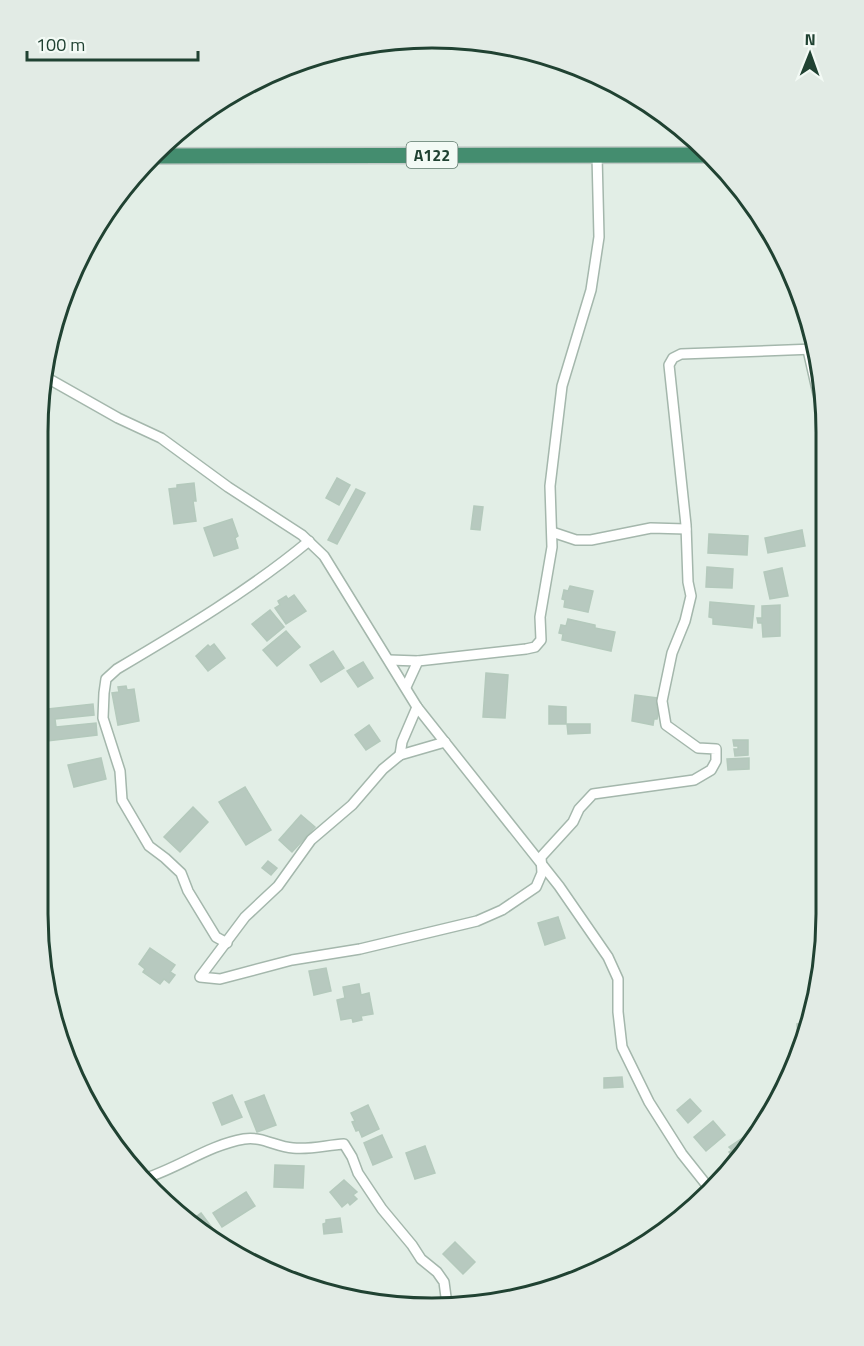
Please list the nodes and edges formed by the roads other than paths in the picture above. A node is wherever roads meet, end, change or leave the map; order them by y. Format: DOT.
graph roads {
  1 [pos="597,155"];
  2 [pos="698,155"];
  3 [pos="164,156"];
  4 [pos="807,350"];
  5 [pos="51,380"];
  6 [pos="686,529"];
  7 [pos="552,532"];
  8 [pos="309,541"];
  9 [pos="389,660"];
  10 [pos="418,661"];
  11 [pos="406,687"];
  12 [pos="417,707"];
  13 [pos="445,742"];
  14 [pos="400,755"];
  15 [pos="541,862"];
  16 [pos="227,943"];
  17 [pos="151,1176"];
  18 [pos="706,1184"];
  19 [pos="446,1297"];
  1 -- 2 [label="highway, A122"];
  1 -- 3 [label="highway, A122"];
  1 -- 7 [label="street"];
  4 -- 6 [label="street"];
  5 -- 8 [label="street"];
  6 -- 7 [label="street"];
  6 -- 15 [label="street"];
  7 -- 10 [label="street"];
  8 -- 9 [label="street"];
  8 -- 16 [label="street"];
  9 -- 10 [label="street"];
  9 -- 11 [label="street"];
  10 -- 11 [label="street"];
  11 -- 12 [label="street"];
  12 -- 13 [label="street"];
  12 -- 14 [label="street"];
  13 -- 14 [label="street"];
  13 -- 15 [label="street"];
  14 -- 16 [label="street"];
  15 -- 16 [label="street"];
  15 -- 18 [label="street"];
  17 -- 19 [label="street"];
}
